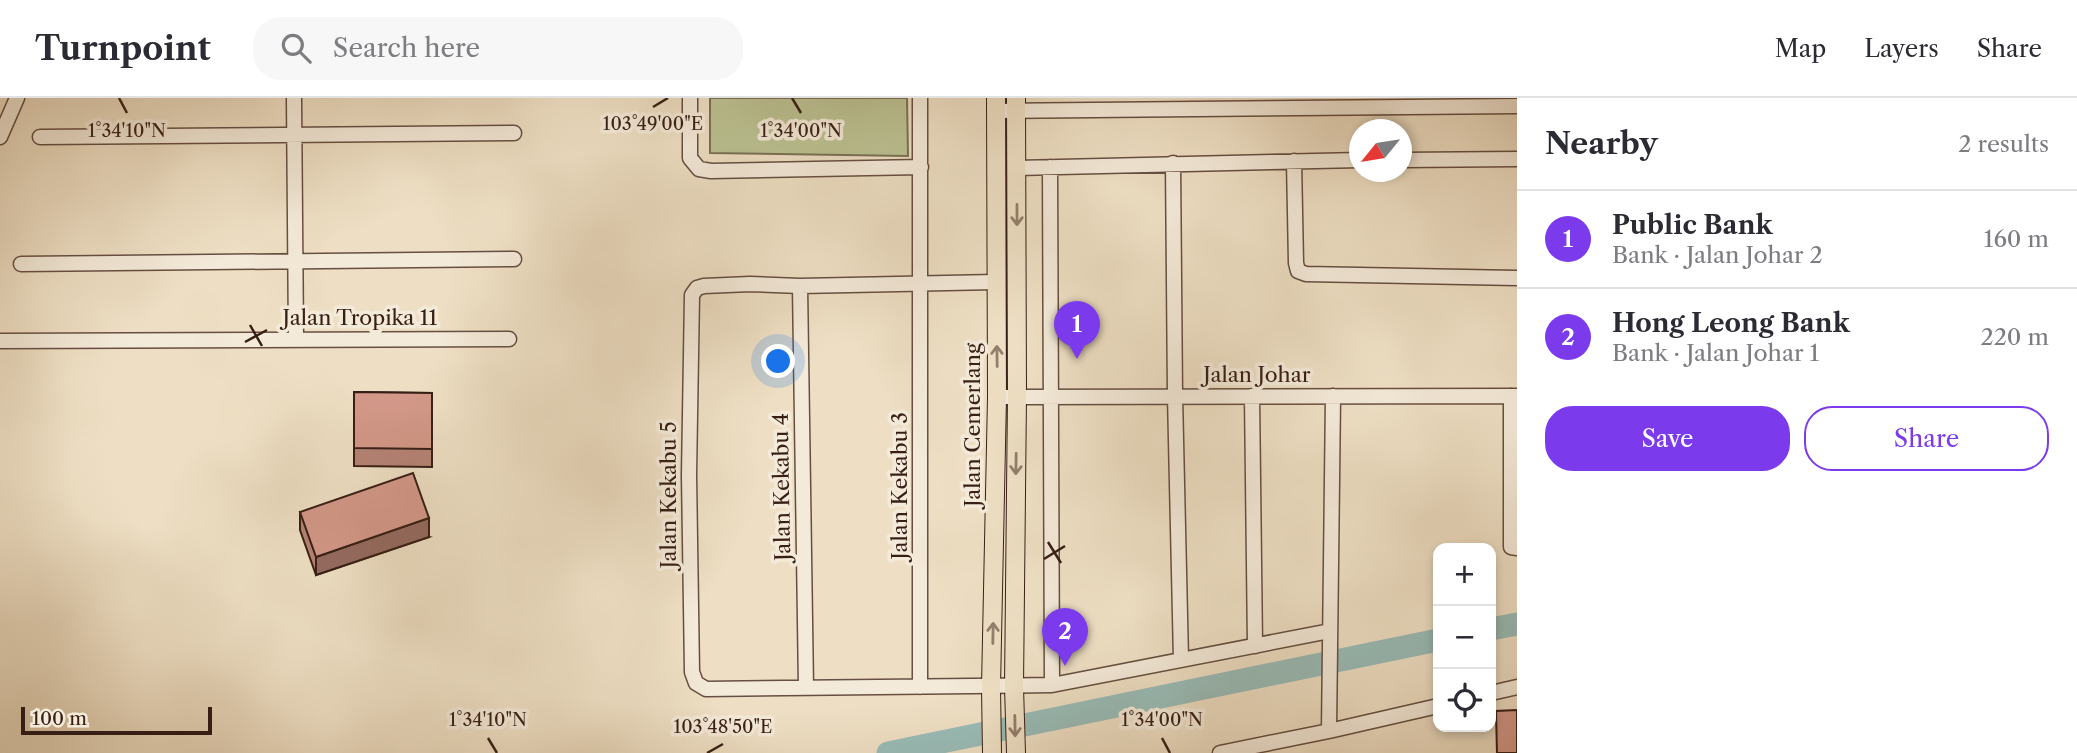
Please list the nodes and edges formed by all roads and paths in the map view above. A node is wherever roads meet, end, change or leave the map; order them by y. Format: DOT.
graph roads {
  1 [pos="17,98"];
  2 [pos="294,98"];
  3 [pos="690,98"];
  4 [pos="920,98"];
  5 [pos="996,105"];
  6 [pos="1015,105"];
  7 [pos="1517,106"];
  8 [pos="514,133"];
  9 [pos="295,135"];
  10 [pos="0,137"];
  11 [pos="40,137"];
  12 [pos="1517,159"];
  13 [pos="1349,160"];
  14 [pos="1412,160"];
  15 [pos="1294,161"];
  16 [pos="1174,163"];
  17 [pos="921,167"];
  18 [pos="1049,167"];
  19 [pos="1017,168"];
  20 [pos="514,259"];
  21 [pos="296,261"];
  22 [pos="21,264"];
  23 [pos="1517,278"];
  24 [pos="995,282"];
  25 [pos="922,284"];
  26 [pos="800,286"];
  27 [pos="509,339"];
  28 [pos="296,340"];
  29 [pos="0,341"];
  30 [pos="1017,396"];
  31 [pos="1175,396"];
  32 [pos="1252,396"];
  33 [pos="1333,396"];
  34 [pos="1514,396"];
  35 [pos="997,397"];
  36 [pos="1051,397"];
  37 [pos="1514,548"];
  38 [pos="1330,638"];
  39 [pos="1255,646"];
  40 [pos="1181,660"];
  41 [pos="1052,685"];
  42 [pos="920,687"];
  43 [pos="1517,687"];
  44 [pos="806,688"];
  45 [pos="1014,692"];
  46 [pos="1496,692"];
  47 [pos="991,694"];
  48 [pos="1433,707"];
  49 [pos="1329,732"];
  50 [pos="992,753"];
  51 [pos="1016,753"];
  52 [pos="1220,753"];
  1 -- 10 [label="street"];
  2 -- 9 [label="street"];
  3 -- 17 [label="street"];
  4 -- 17 [label="street, Jalan Kekabu 3"];
  5 -- 6 [label="street"];
  5 -- 24 [label="main road, Jalan Cemerlang"];
  6 -- 7 [label="street"];
  6 -- 19 [label="main road, Jalan Cemerlang"];
  8 -- 9 [label="street"];
  9 -- 11 [label="street"];
  9 -- 21 [label="street"];
  12 -- 14 [label="street"];
  13 -- 15 [label="street"];
  15 -- 16 [label="street"];
  15 -- 23 [label="street"];
  16 -- 18 [label="street"];
  16 -- 31 [label="street"];
  17 -- 25 [label="street, Jalan Kekabu 3"];
  18 -- 19 [label="street"];
  18 -- 36 [label="street"];
  19 -- 30 [label="main road, Jalan Cemerlang, one-way"];
  20 -- 21 [label="street"];
  21 -- 22 [label="street"];
  21 -- 28 [label="street"];
  24 -- 25 [label="street"];
  35 -- 24 [label="main road, Jalan Cemerlang, one-way"];
  25 -- 26 [label="street"];
  25 -- 42 [label="street, Jalan Kekabu 3"];
  26 -- 44 [label="street, Jalan Kekabu 4"];
  26 -- 44 [label="street, Jalan Kekabu 5"];
  27 -- 28 [label="street, Jalan Tropika 11"];
  28 -- 29 [label="street, Jalan Tropika 11"];
  30 -- 35 [label="street, Jalan Johar"];
  30 -- 36 [label="street, Jalan Johar"];
  30 -- 45 [label="main road, Jalan Cemerlang, one-way"];
  31 -- 32 [label="street, Jalan Johar"];
  31 -- 36 [label="street, Jalan Johar"];
  31 -- 40 [label="street"];
  32 -- 33 [label="street, Jalan Johar"];
  32 -- 39 [label="street"];
  33 -- 34 [label="street, Jalan Johar"];
  33 -- 38 [label="street"];
  34 -- 37 [label="street"];
  47 -- 35 [label="main road, Jalan Cemerlang, one-way"];
  36 -- 41 [label="street"];
  38 -- 39 [label="street"];
  38 -- 49 [label="street"];
  39 -- 40 [label="street"];
  40 -- 41 [label="street"];
  41 -- 45 [label="street"];
  42 -- 44 [label="street"];
  42 -- 47 [label="street"];
  43 -- 46 [label="street"];
  45 -- 47 [label="street"];
  45 -- 51 [label="main road, Jalan Cemerlang, one-way"];
  47 -- 50 [label="main road, Jalan Cemerlang"];
  48 -- 49 [label="street"];
  49 -- 52 [label="street"];
}
